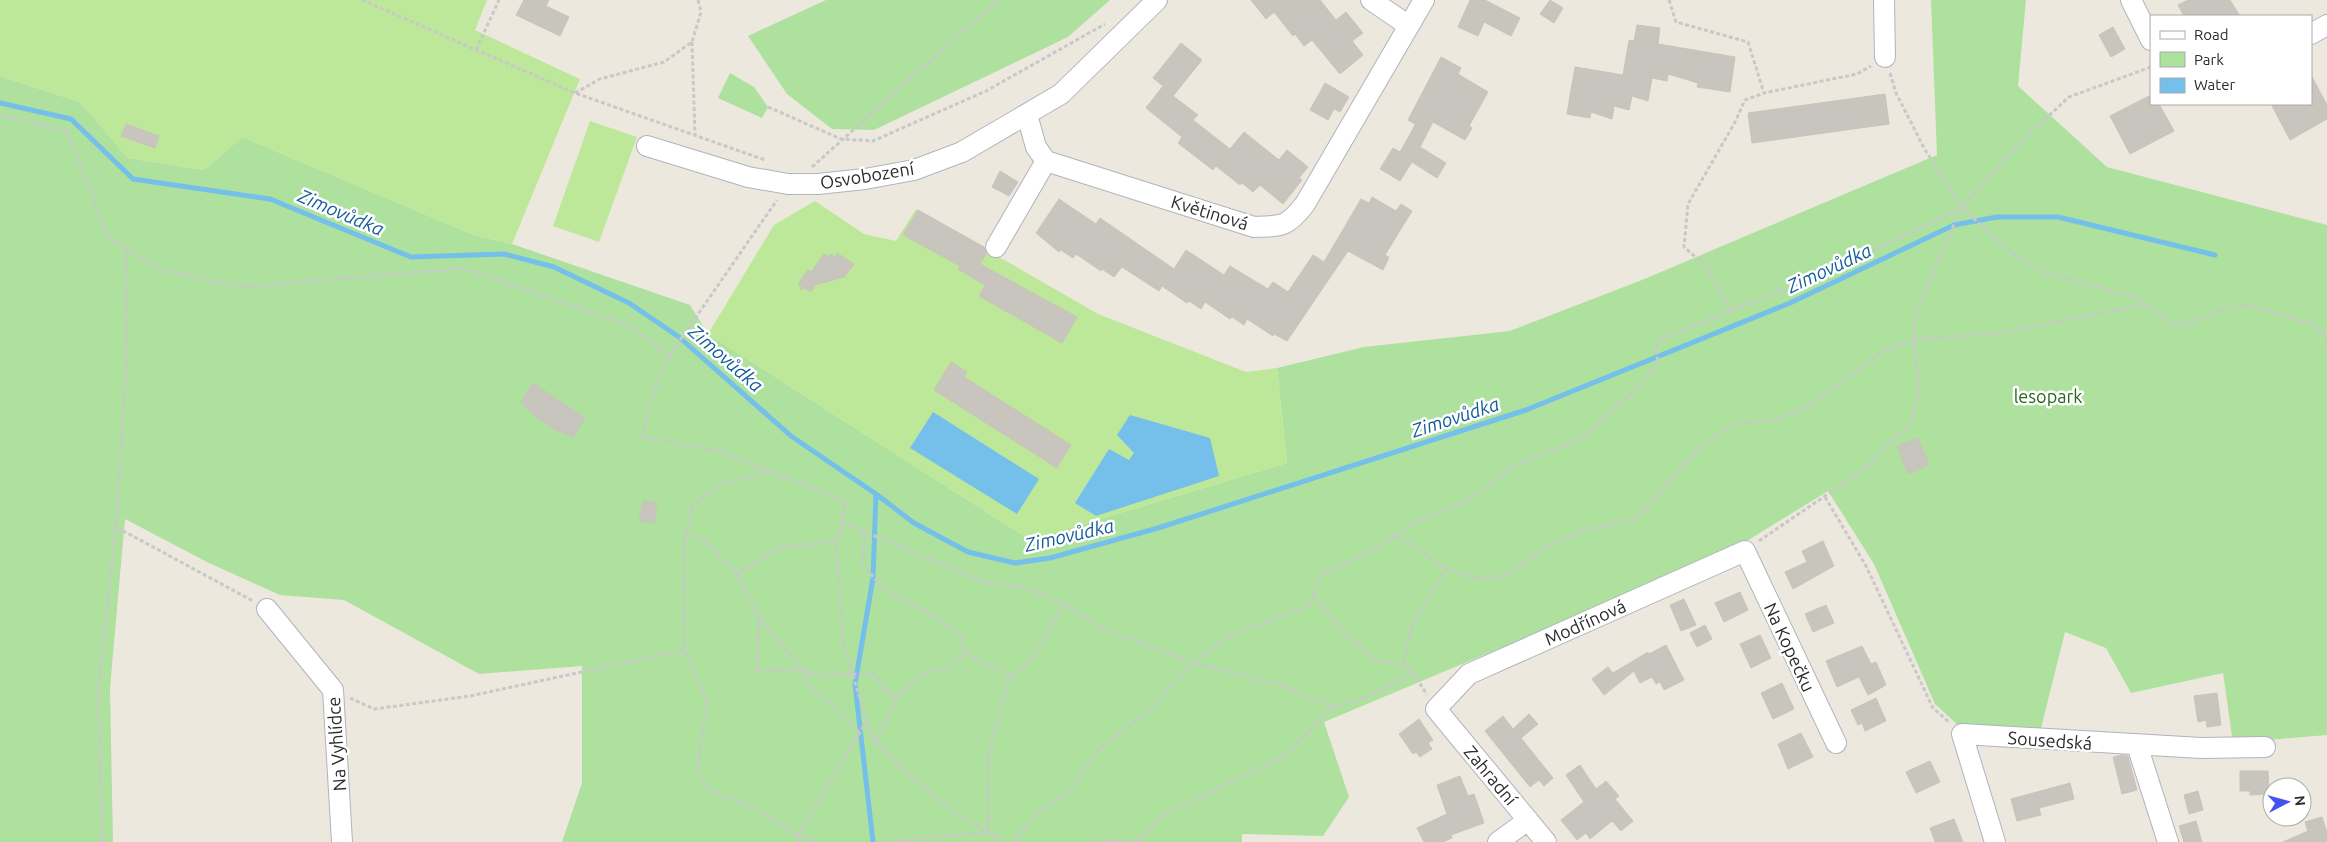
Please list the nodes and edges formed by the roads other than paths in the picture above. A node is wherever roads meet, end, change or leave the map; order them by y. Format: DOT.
graph roads {
  1 [pos="1157,0"];
  2 [pos="1371,0"];
  3 [pos="1424,0"];
  4 [pos="1884,0"];
  5 [pos="2131,0"];
  6 [pos="2327,25"];
  7 [pos="1409,26"];
  8 [pos="2312,33"];
  9 [pos="2150,38"];
  10 [pos="1886,57"];
  11 [pos="1027,114"];
  12 [pos="647,146"];
  13 [pos="1046,162"];
  14 [pos="996,247"];
  15 [pos="1745,551"];
  16 [pos="267,609"];
  17 [pos="1436,709"];
  18 [pos="1836,743"];
  19 [pos="2138,745"];
  20 [pos="2265,747"];
  21 [pos="1528,820"];
  22 [pos="342,842"];
  23 [pos="1498,842"];
  24 [pos="1546,842"];
  25 [pos="1995,842"];
  26 [pos="2168,842"];
  1 -- 11 [label="street, Osvobození"];
  2 -- 7 [label="street"];
  3 -- 7 [label="street, Květinová"];
  4 -- 10 [label="street"];
  5 -- 9 [label="street"];
  6 -- 8 [label="street"];
  7 -- 13 [label="street, Květinová"];
  11 -- 12 [label="street, Osvobození"];
  11 -- 13 [label="street"];
  13 -- 14 [label="street"];
  15 -- 17 [label="street, Modřínová"];
  15 -- 18 [label="street, Na Kopečku"];
  16 -- 22 [label="street, Na Vyhlídce"];
  17 -- 21 [label="street, Zahradní"];
  19 -- 20 [label="street, Sousedská"];
  19 -- 25 [label="street, Sousedská"];
  19 -- 26 [label="street"];
  21 -- 23 [label="street"];
  21 -- 24 [label="street, Zahradní"];
}
